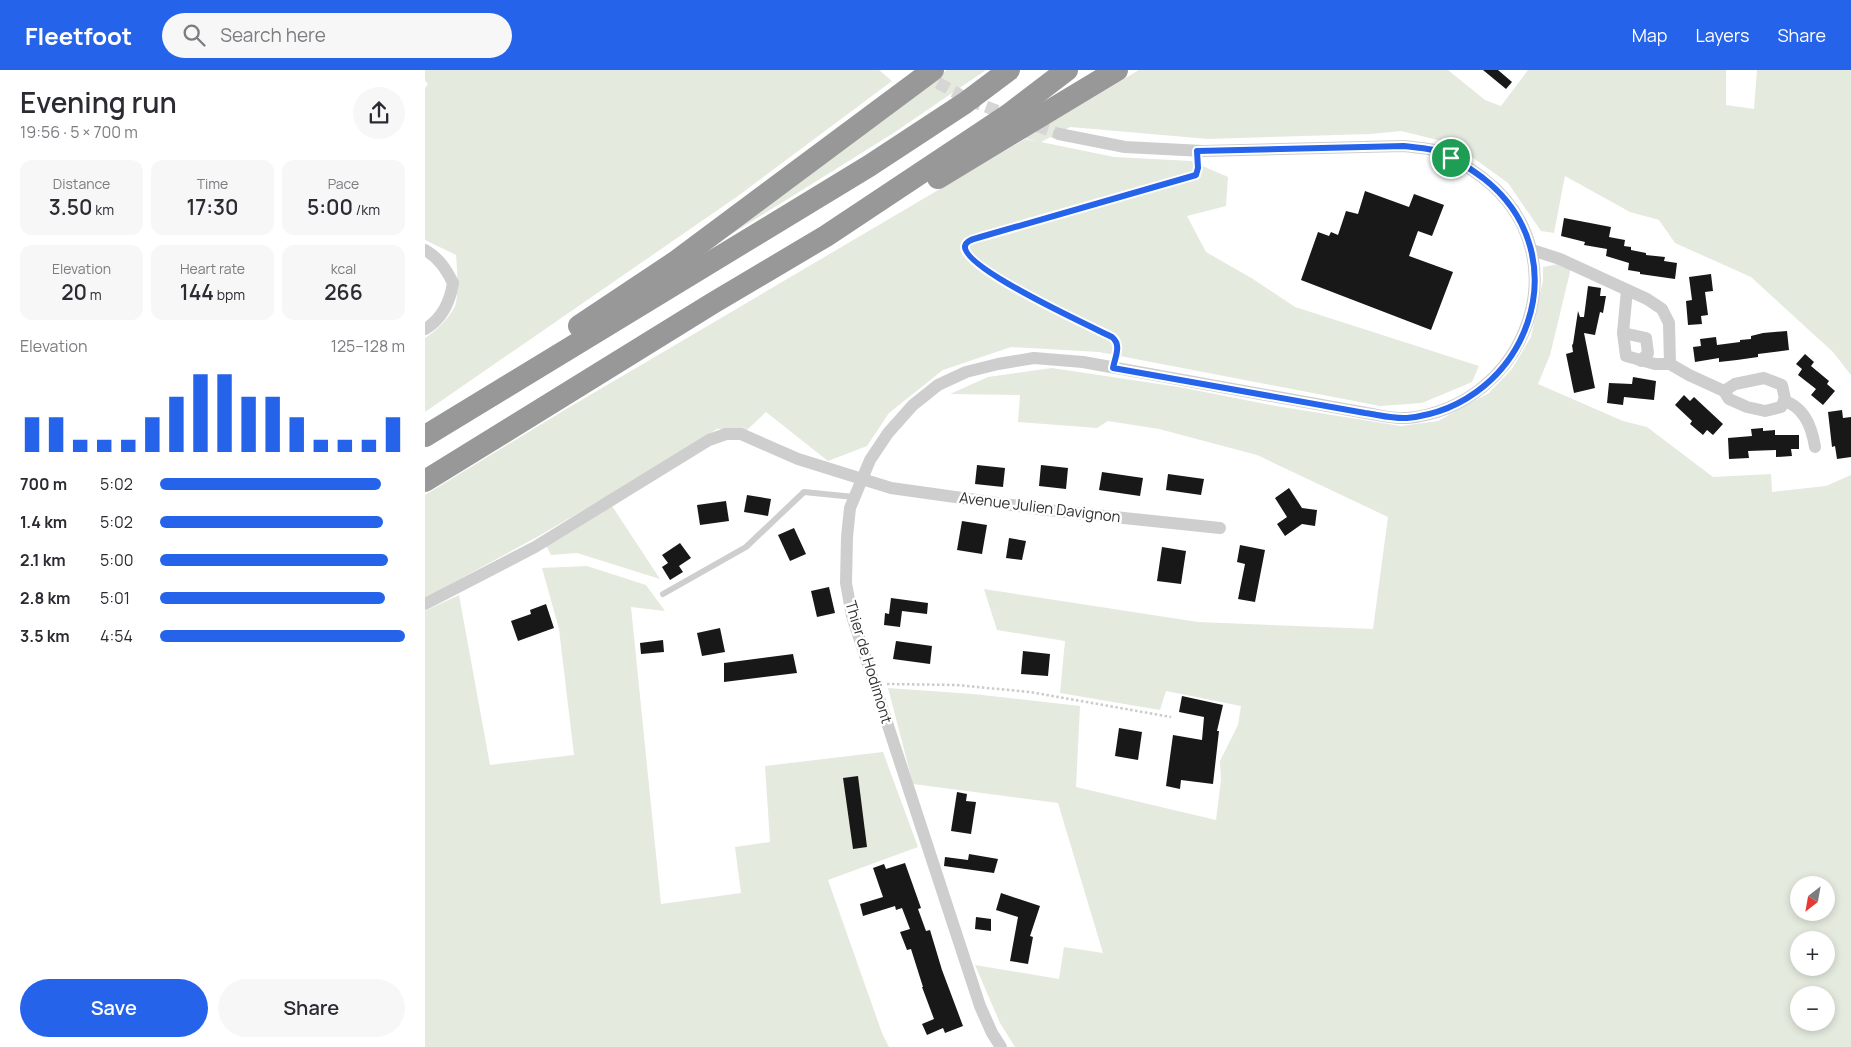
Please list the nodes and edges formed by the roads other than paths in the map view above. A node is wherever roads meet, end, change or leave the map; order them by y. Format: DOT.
graph roads {
  1 [pos="933,70"];
  2 [pos="1009,70"];
  3 [pos="1067,70"];
  4 [pos="1117,70"];
  5 [pos="1059,134"];
  6 [pos="826,236"];
  7 [pos="425,250"];
  8 [pos="1531,250"];
  9 [pos="1627,290"];
  10 [pos="425,328"];
  11 [pos="1623,333"];
  12 [pos="1641,361"];
  13 [pos="1670,364"];
  14 [pos="1724,391"];
  15 [pos="1784,401"];
  16 [pos="447,423"];
  17 [pos="425,436"];
  18 [pos="1815,447"];
  19 [pos="862,480"];
  20 [pos="425,481"];
  21 [pos="854,497"];
  22 [pos="1220,528"];
  23 [pos="663,594"];
  24 [pos="425,604"];
  25 [pos="1001,1047"];
  1 -- 16 [label="highway"];
  2 -- 16 [label="highway"];
  3 -- 6 [label="highway"];
  4 -- 6 [label="highway"];
  5 -- 8 [label="street, Thier de Hodimont"];
  6 -- 20 [label="highway"];
  7 -- 10 [label="street"];
  8 -- 9 [label="street"];
  8 -- 19 [label="street, Thier de Hodimont"];
  9 -- 11 [label="street"];
  9 -- 13 [label="street"];
  11 -- 12 [label="street"];
  11 -- 12 [label="street"];
  12 -- 13 [label="street"];
  13 -- 14 [label="street"];
  14 -- 15 [label="street"];
  14 -- 15 [label="street"];
  15 -- 18 [label="street"];
  16 -- 17 [label="highway"];
  19 -- 21 [label="street, Thier de Hodimont"];
  19 -- 22 [label="street, Avenue Julien Davignon"];
  19 -- 24 [label="street, Avenue Julien Davignon"];
  21 -- 23 [label="lane"];
  21 -- 25 [label="street, Thier de Hodimont"];
}
